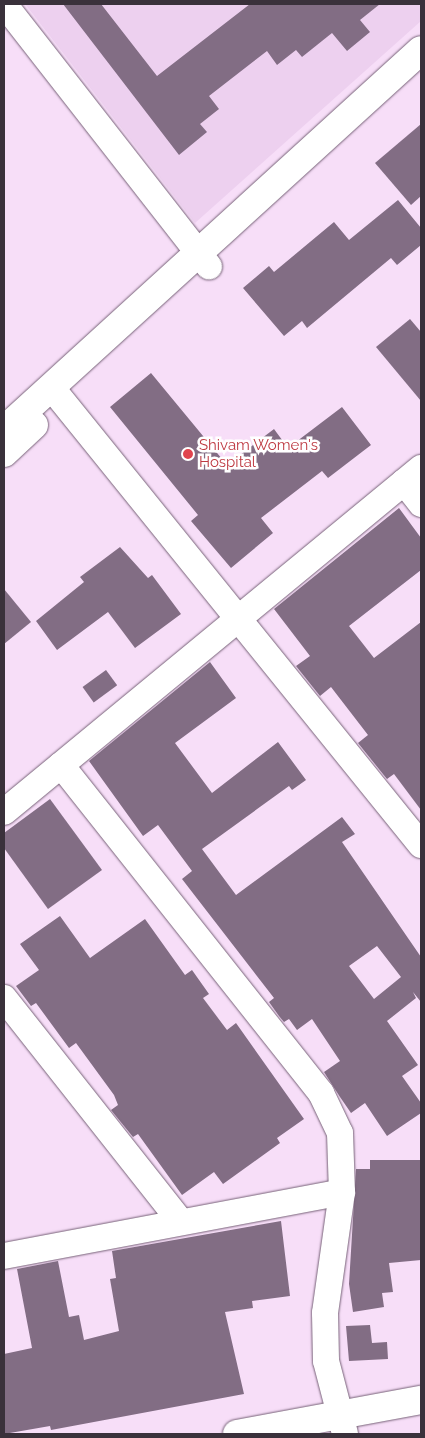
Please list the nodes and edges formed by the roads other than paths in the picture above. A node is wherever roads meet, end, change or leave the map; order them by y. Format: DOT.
graph roads {
  1 [pos="4,4"];
  2 [pos="421,50"];
  3 [pos="421,76"];
  4 [pos="204,260"];
  5 [pos="56,394"];
  6 [pos="4,430"];
  7 [pos="4,453"];
  8 [pos="413,475"];
  9 [pos="421,504"];
  10 [pos="239,619"];
  11 [pos="61,765"];
  12 [pos="4,812"];
  13 [pos="421,846"];
  14 [pos="4,998"];
  15 [pos="342,1192"];
  16 [pos="181,1222"];
  17 [pos="4,1256"];
  18 [pos="421,1400"];
  19 [pos="342,1425"];
  20 [pos="237,1434"];
  1 -- 4 [label="street"];
  2 -- 4 [label="main road"];
  3 -- 4 [label="main road"];
  4 -- 5 [label="main road"];
  5 -- 6 [label="main road"];
  5 -- 7 [label="main road"];
  5 -- 10 [label="street"];
  8 -- 9 [label="street"];
  8 -- 10 [label="street"];
  10 -- 11 [label="street"];
  10 -- 13 [label="street"];
  11 -- 12 [label="street"];
  11 -- 15 [label="street"];
  14 -- 16 [label="street"];
  15 -- 16 [label="street"];
  15 -- 19 [label="street"];
  16 -- 17 [label="street"];
  18 -- 19 [label="main road"];
  19 -- 20 [label="main road"];
}
